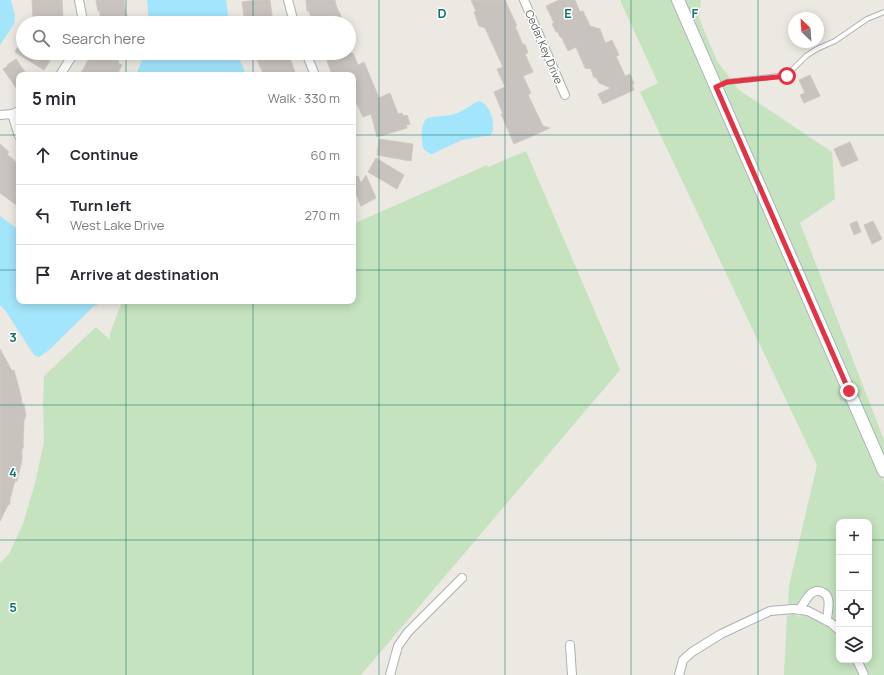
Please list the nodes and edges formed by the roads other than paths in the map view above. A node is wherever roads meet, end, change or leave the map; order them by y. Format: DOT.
graph roads {
  1 [pos="79,0"];
  2 [pos="288,0"];
  3 [pos="524,0"];
  4 [pos="678,0"];
  5 [pos="884,12"];
  6 [pos="82,16"];
  7 [pos="292,16"];
  8 [pos="70,60"];
  9 [pos="309,60"];
  10 [pos="62,72"];
  11 [pos="314,72"];
  12 [pos="716,87"];
  13 [pos="565,95"];
  14 [pos="15,113"];
  15 [pos="0,115"];
  16 [pos="884,471"];
  17 [pos="462,578"];
  18 [pos="799,610"];
  19 [pos="827,621"];
  20 [pos="836,628"];
  21 [pos="570,645"];
  22 [pos="858,663"];
  23 [pos="390,675"];
  24 [pos="572,675"];
  25 [pos="679,675"];
  26 [pos="864,675"];
  1 -- 6 [label="street"];
  2 -- 7 [label="street"];
  3 -- 13 [label="street, Cedar Key Drive"];
  4 -- 12 [label="street"];
  5 -- 12 [label="lane"];
  8 -- 10 [label="street"];
  9 -- 11 [label="street"];
  12 -- 16 [label="street"];
  14 -- 15 [label="street"];
  17 -- 23 [label="street"];
  18 -- 19 [label="street"];
  18 -- 19 [label="street"];
  18 -- 25 [label="street"];
  19 -- 20 [label="street"];
  21 -- 24 [label="street"];
  22 -- 26 [label="street"];
}
